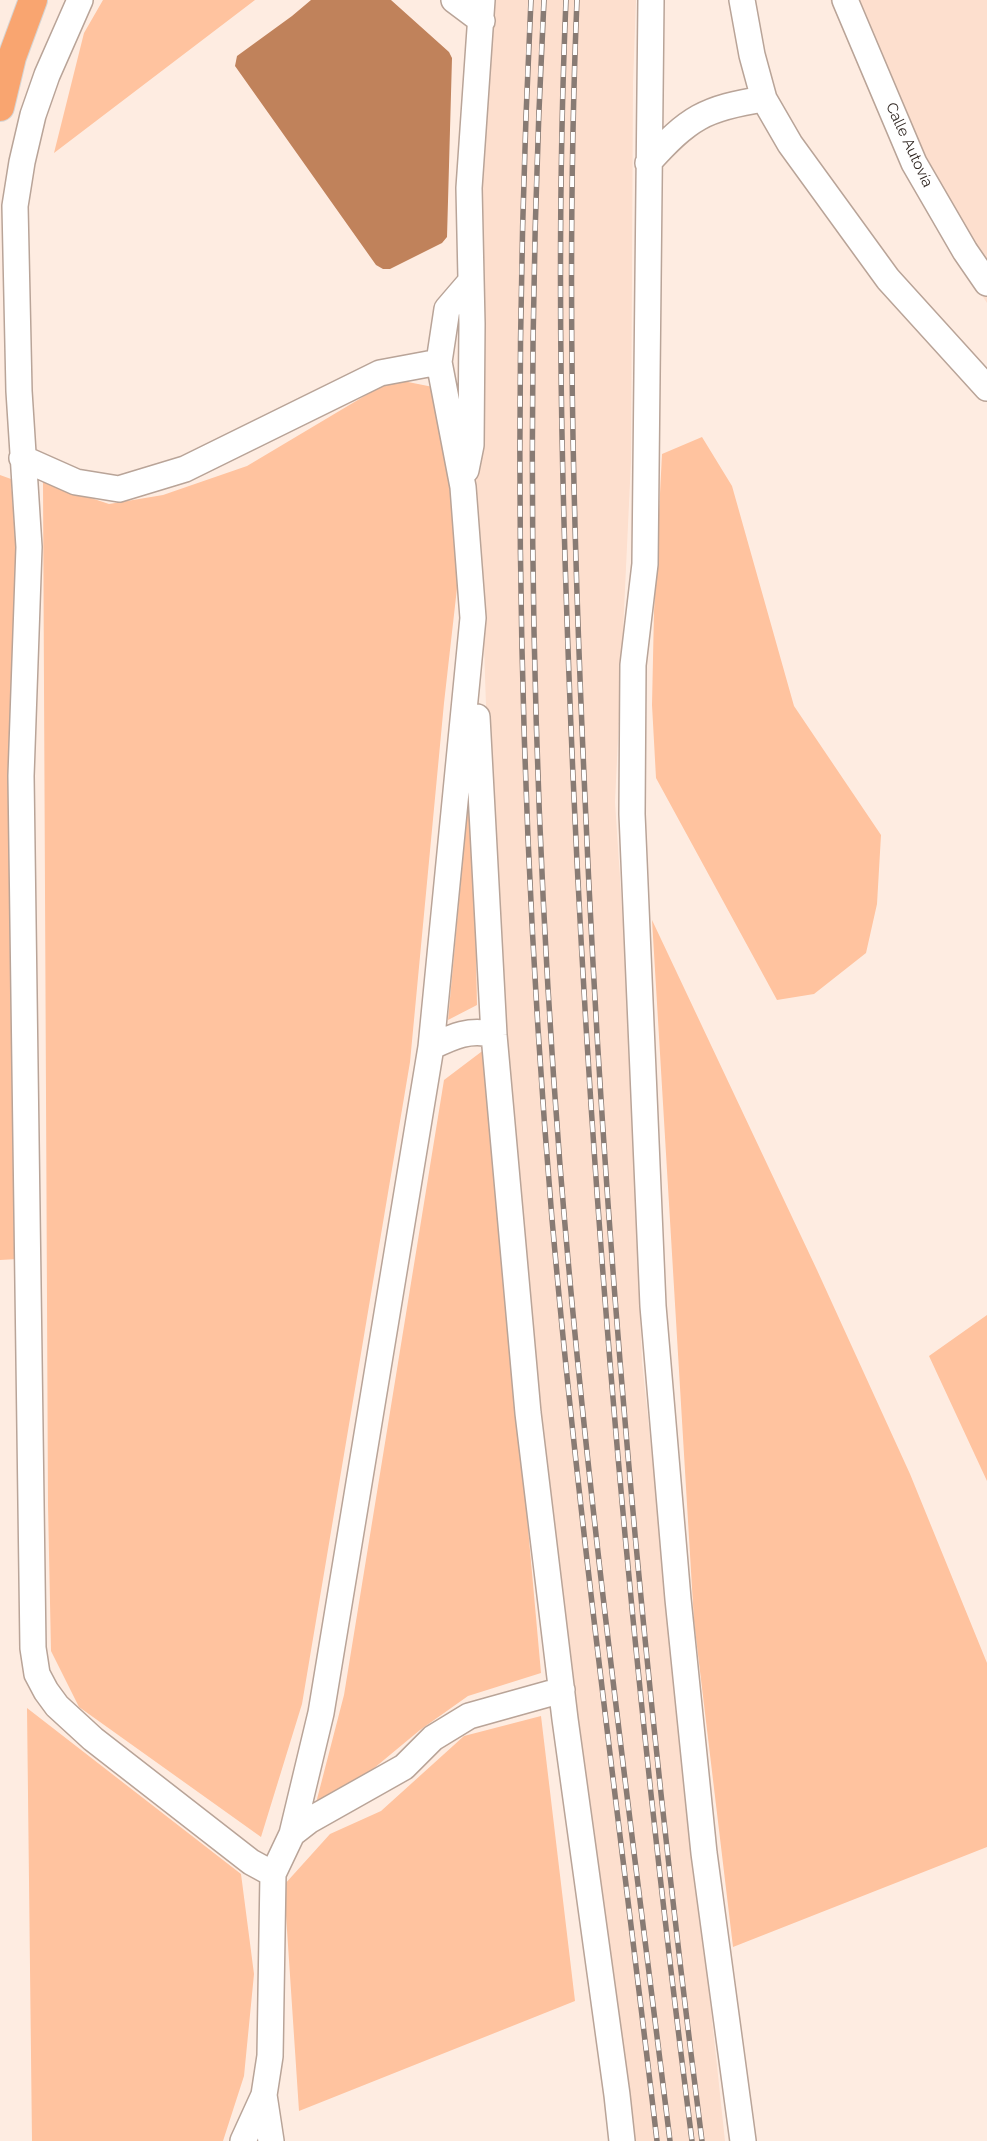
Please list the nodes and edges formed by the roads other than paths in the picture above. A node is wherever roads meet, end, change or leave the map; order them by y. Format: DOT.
graph roads {
  1 [pos="33,0"];
  2 [pos="80,0"];
  3 [pos="455,0"];
  4 [pos="651,0"];
  5 [pos="742,0"];
  6 [pos="845,0"];
  7 [pos="482,11"];
  8 [pos="764,99"];
  9 [pos="0,107"];
  10 [pos="648,163"];
  11 [pos="471,281"];
  12 [pos="987,283"];
  13 [pos="439,362"];
  14 [pos="987,388"];
  15 [pos="22,458"];
  16 [pos="463,487"];
  17 [pos="472,626"];
  18 [pos="494,1036"];
  19 [pos="431,1047"];
  20 [pos="562,1690"];
  21 [pos="292,1834"];
  22 [pos="273,1874"];
  23 [pos="264,2095"];
  24 [pos="243,2141"];
  25 [pos="272,2141"];
  26 [pos="622,2141"];
  27 [pos="743,2141"];
  1 -- 9 [label="highway"];
  2 -- 15 [label="street"];
  3 -- 7 [label="street"];
  4 -- 10 [label="street"];
  5 -- 8 [label="street"];
  6 -- 12 [label="street, Calle Autovía"];
  7 -- 11 [label="street"];
  8 -- 10 [label="street"];
  8 -- 14 [label="street"];
  10 -- 27 [label="street"];
  11 -- 13 [label="street"];
  11 -- 16 [label="street"];
  13 -- 15 [label="street"];
  13 -- 16 [label="street"];
  15 -- 22 [label="street"];
  16 -- 17 [label="street"];
  17 -- 18 [label="street"];
  17 -- 19 [label="street"];
  18 -- 19 [label="street"];
  18 -- 20 [label="street"];
  19 -- 21 [label="street"];
  20 -- 21 [label="street"];
  20 -- 26 [label="street"];
  21 -- 22 [label="street"];
  22 -- 23 [label="street"];
  23 -- 24 [label="street"];
  23 -- 25 [label="street"];
}
